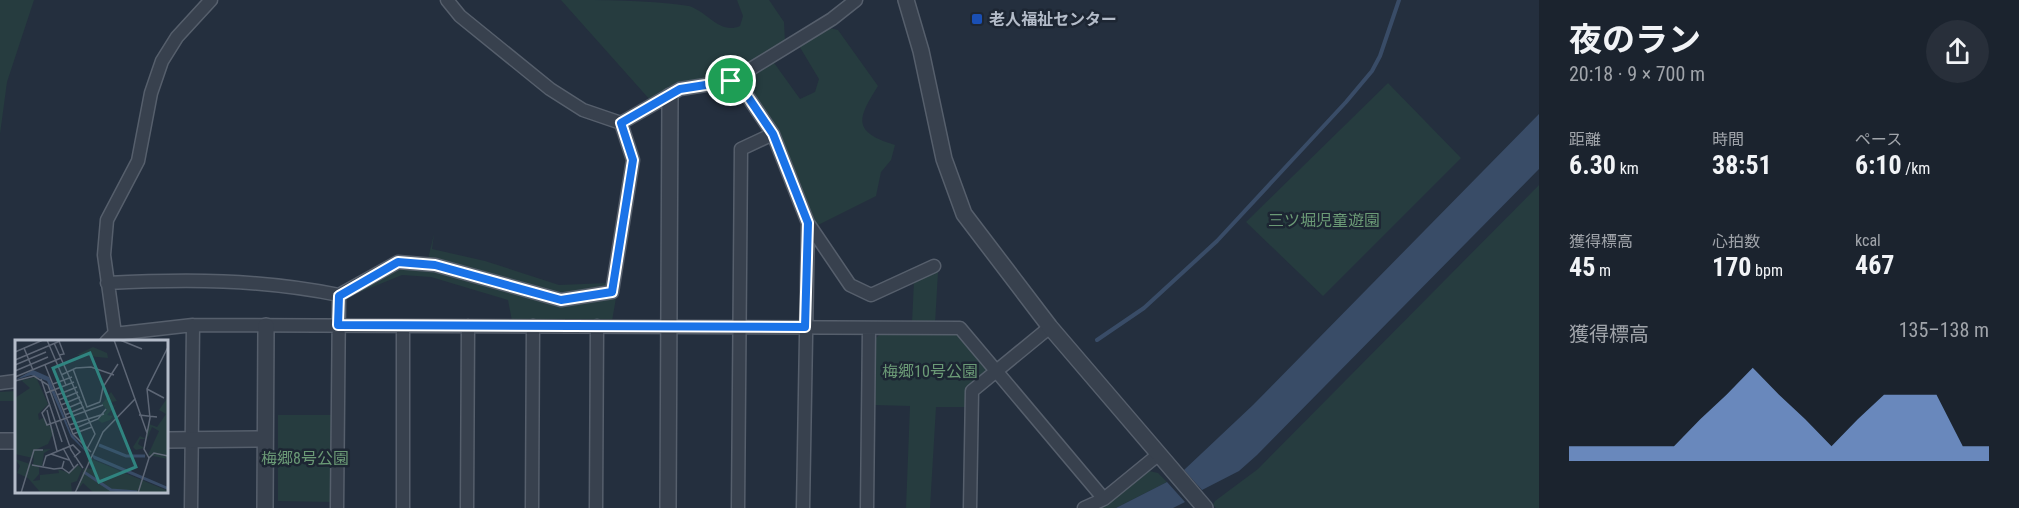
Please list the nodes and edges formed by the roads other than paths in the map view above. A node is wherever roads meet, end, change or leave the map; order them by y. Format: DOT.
graph roads {
  1 [pos="211,0"];
  2 [pos="447,0"];
  3 [pos="856,0"];
  4 [pos="906,0"];
  5 [pos="731,81"];
  6 [pos="670,96"];
  7 [pos="621,123"];
  8 [pos="773,134"];
  9 [pos="808,223"];
  10 [pos="933,266"];
  11 [pos="107,283"];
  12 [pos="339,296"];
  13 [pos="194,325"];
  14 [pos="338,325"];
  15 [pos="266,326"];
  16 [pos="404,326"];
  17 [pos="468,326"];
  18 [pos="533,326"];
  19 [pos="597,326"];
  20 [pos="670,327"];
  21 [pos="805,327"];
  22 [pos="1050,327"];
  23 [pos="740,328"];
  24 [pos="869,329"];
  25 [pos="112,339"];
  26 [pos="996,372"];
  27 [pos="15,381"];
  28 [pos="0,383"];
  29 [pos="265,439"];
  30 [pos="168,440"];
  31 [pos="192,440"];
  32 [pos="1159,454"];
  33 [pos="1104,499"];
  34 [pos="1202,505"];
  35 [pos="191,508"];
  36 [pos="265,508"];
  37 [pos="337,508"];
  38 [pos="403,508"];
  39 [pos="467,508"];
  40 [pos="532,508"];
  41 [pos="596,508"];
  42 [pos="668,508"];
  43 [pos="738,508"];
  44 [pos="803,508"];
  45 [pos="867,508"];
  46 [pos="970,508"];
  47 [pos="1084,508"];
  1 -- 11 [label="street"];
  2 -- 7 [label="street"];
  3 -- 5 [label="street"];
  4 -- 22 [label="street"];
  5 -- 6 [label="street"];
  5 -- 8 [label="street"];
  6 -- 7 [label="street"];
  6 -- 20 [label="street"];
  7 -- 12 [label="street"];
  8 -- 9 [label="street"];
  8 -- 23 [label="street"];
  9 -- 10 [label="street"];
  9 -- 21 [label="street"];
  11 -- 12 [label="street"];
  11 -- 25 [label="street"];
  12 -- 14 [label="street"];
  13 -- 15 [label="street"];
  13 -- 25 [label="street"];
  13 -- 31 [label="street"];
  14 -- 15 [label="street"];
  14 -- 16 [label="street"];
  14 -- 37 [label="street"];
  15 -- 29 [label="street"];
  16 -- 17 [label="street"];
  16 -- 38 [label="street"];
  17 -- 18 [label="street"];
  17 -- 39 [label="street"];
  18 -- 19 [label="street"];
  18 -- 40 [label="street"];
  19 -- 20 [label="street"];
  19 -- 41 [label="street"];
  20 -- 23 [label="street"];
  20 -- 42 [label="street"];
  21 -- 23 [label="street"];
  21 -- 24 [label="street"];
  21 -- 44 [label="street"];
  22 -- 26 [label="street"];
  22 -- 32 [label="street"];
  23 -- 43 [label="street"];
  24 -- 26 [label="street"];
  24 -- 45 [label="street"];
  26 -- 33 [label="street"];
  26 -- 46 [label="street"];
  27 -- 28 [label="street"];
  29 -- 31 [label="street"];
  29 -- 36 [label="street"];
  30 -- 31 [label="street"];
  31 -- 35 [label="street"];
  32 -- 33 [label="street"];
  32 -- 34 [label="street"];
  33 -- 47 [label="street"];
}
